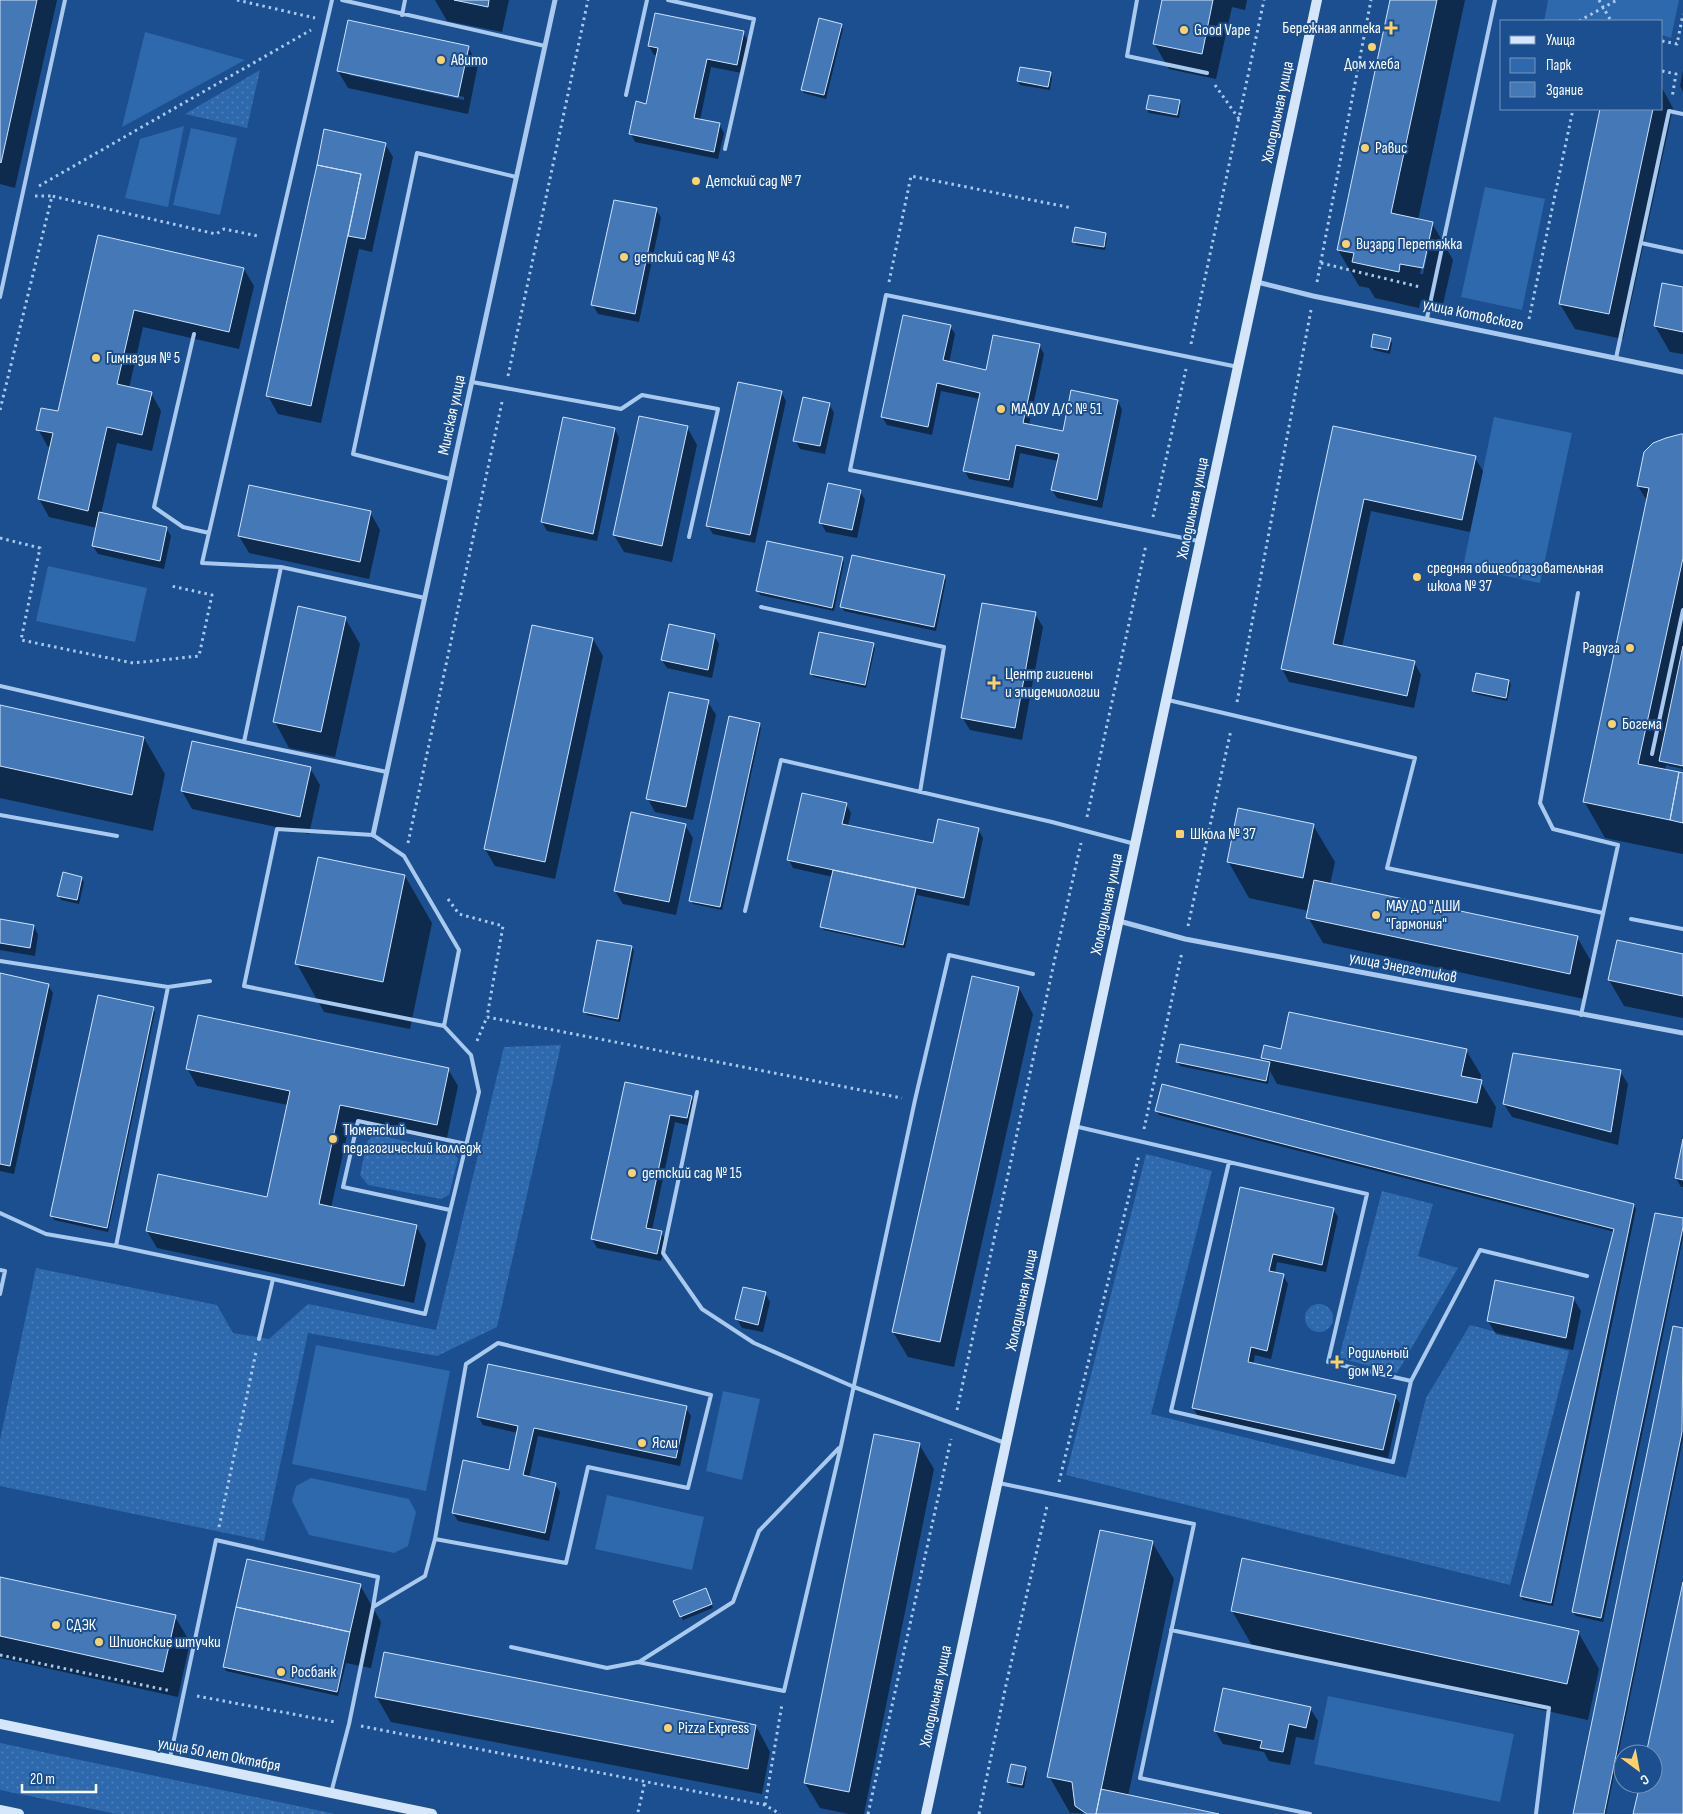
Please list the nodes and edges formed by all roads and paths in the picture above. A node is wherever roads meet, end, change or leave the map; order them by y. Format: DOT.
graph roads {
  1 [pos="65,0"];
  2 [pos="237,0"];
  3 [pos="332,0"];
  4 [pos="342,0"];
  5 [pos="405,0"];
  6 [pos="555,0"];
  7 [pos="588,0"];
  8 [pos="648,0"];
  9 [pos="668,0"];
  10 [pos="1137,0"];
  11 [pos="1264,0"];
  12 [pos="1317,0"];
  13 [pos="1372,0"];
  14 [pos="1495,0"];
  15 [pos="1599,0"];
  16 [pos="1617,0"];
  17 [pos="1603,8"];
  18 [pos="1683,14"];
  19 [pos="402,15"];
  20 [pos="1581,20"];
  21 [pos="1610,20"];
  22 [pos="327,21"];
  23 [pos="1663,41"];
  24 [pos="545,46"];
  25 [pos="1663,70"];
  26 [pos="1207,73"];
  27 [pos="626,95"];
  28 [pos="1573,110"];
  29 [pos="1669,111"];
  30 [pos="1683,114"];
  31 [pos="1240,119"];
  32 [pos="725,149"];
  33 [pos="516,177"];
  34 [pos="22,195"];
  35 [pos="52,196"];
  36 [pos="1072,208"];
  37 [pos="258,236"];
  38 [pos="1641,243"];
  39 [pos="1683,252"];
  40 [pos="1321,263"];
  41 [pos="1257,282"];
  42 [pos="1433,290"];
  43 [pos="886,295"];
  44 [pos="1314,296"];
  45 [pos="0,297"];
  46 [pos="1427,318"];
  47 [pos="1529,319"];
  48 [pos="194,334"];
  49 [pos="1189,356"];
  50 [pos="1616,358"];
  51 [pos="1239,367"];
  52 [pos="1683,372"];
  53 [pos="472,382"];
  54 [pos="505,388"];
  55 [pos="0,410"];
  56 [pos="450,479"];
  57 [pos="1149,532"];
  58 [pos="209,533"];
  59 [pos="689,537"];
  60 [pos="0,538"];
  61 [pos="1200,542"];
  62 [pos="281,567"];
  63 [pos="171,586"];
  64 [pos="1578,593"];
  65 [pos="424,598"];
  66 [pos="761,607"];
  67 [pos="1683,610"];
  68 [pos="0,686"];
  69 [pos="1166,700"];
  70 [pos="1234,716"];
  71 [pos="244,742"];
  72 [pos="1652,754"];
  73 [pos="387,772"];
  74 [pos="920,792"];
  75 [pos="0,816"];
  76 [pos="1084,831"];
  77 [pos="373,835"];
  78 [pos="117,836"];
  79 [pos="1135,844"];
  80 [pos="407,848"];
  81 [pos="446,896"];
  82 [pos="745,911"];
  83 [pos="1603,913"];
  84 [pos="1631,919"];
  85 [pos="1119,921"];
  86 [pos="1683,929"];
  87 [pos="1185,939"];
  88 [pos="0,961"];
  89 [pos="1033,974"];
  90 [pos="210,981"];
  91 [pos="168,987"];
  92 [pos="1581,1015"];
  93 [pos="487,1017"];
  94 [pos="444,1026"];
  95 [pos="1683,1034"];
  96 [pos="471,1055"];
  97 [pos="698,1092"];
  98 [pos="915,1100"];
  99 [pos="1074,1126"];
  100 [pos="1142,1143"];
  101 [pos="466,1144"];
  102 [pos="1229,1162"];
  103 [pos="450,1210"];
  104 [pos="0,1213"];
  105 [pos="116,1246"];
  106 [pos="0,1270"];
  107 [pos="1587,1276"];
  108 [pos="273,1279"];
  109 [pos="0,1294"];
  110 [pos="259,1339"];
  111 [pos="1411,1381"];
  112 [pos="854,1387"];
  113 [pos="954,1423"];
  114 [pos="1007,1444"];
  115 [pos="841,1446"];
  116 [pos="998,1483"];
  117 [pos="1050,1493"];
  118 [pos="216,1540"];
  119 [pos="435,1540"];
  120 [pos="373,1607"];
  121 [pos="1171,1630"];
  122 [pos="511,1647"];
  123 [pos="0,1656"];
  124 [pos="638,1662"];
  125 [pos="784,1691"];
  126 [pos="184,1693"];
  127 [pos="0,1724"];
  128 [pos="349,1724"];
  129 [pos="169,1760"];
  130 [pos="645,1781"];
  131 [pos="331,1792"];
  132 [pos="765,1804"];
  133 [pos="0,1810"];
  134 [pos="638,1812"];
  135 [pos="19,1814"];
  136 [pos="432,1814"];
  137 [pos="780,1814"];
  138 [pos="868,1814"];
  139 [pos="926,1814"];
  140 [pos="979,1814"];
  141 [pos="1310,1814"];
  142 [pos="1536,1814"];
  1 -- 34 [label="lane"];
  2 -- 22 [label="path"];
  3 -- 22 [label="lane"];
  4 -- 19 [label="lane"];
  5 -- 19 [label="lane"];
  6 -- 24 [label="street, Минская улица"];
  7 -- 54 [label="path"];
  8 -- 27 [label="lane"];
  9 -- 32 [label="lane"];
  10 -- 26 [label="lane"];
  11 -- 31 [label="path"];
  12 -- 41 [label="street, Холодильная улица"];
  13 -- 40 [label="path"];
  14 -- 42 [label="lane"];
  15 -- 17 [label="path"];
  16 -- 17 [label="path"];
  17 -- 20 [label="path"];
  17 -- 21 [label="path"];
  18 -- 23 [label="path"];
  19 -- 24 [label="lane"];
  22 -- 34 [label="path"];
  22 -- 58 [label="lane"];
  24 -- 33 [label="street, Минская улица"];
  25 -- 29 [label="path"];
  26 -- 31 [label="path"];
  28 -- 47 [label="path"];
  29 -- 30 [label="lane"];
  29 -- 38 [label="lane"];
  31 -- 49 [label="path"];
  33 -- 53 [label="street, Минская улица"];
  33 -- 56 [label="lane"];
  34 -- 35 [label="path"];
  34 -- 45 [label="lane"];
  35 -- 37 [label="path"];
  35 -- 55 [label="path"];
  36 -- 43 [label="path"];
  38 -- 39 [label="lane"];
  38 -- 50 [label="lane"];
  40 -- 42 [label="path"];
  40 -- 44 [label="path"];
  41 -- 44 [label="street, улица Котовского"];
  41 -- 51 [label="street, Холодильная улица"];
  42 -- 46 [label="lane"];
  43 -- 49 [label="lane"];
  43 -- 57 [label="lane"];
  44 -- 46 [label="street, улица Котовского"];
  44 -- 70 [label="path"];
  46 -- 50 [label="street, улица Котовского"];
  48 -- 58 [label="lane"];
  49 -- 51 [label="lane"];
  49 -- 57 [label="path"];
  50 -- 52 [label="street, улица Котовского"];
  51 -- 61 [label="street, Холодильная улица"];
  53 -- 54 [label="lane"];
  53 -- 56 [label="street, Минская улица"];
  54 -- 59 [label="lane"];
  54 -- 80 [label="path"];
  56 -- 65 [label="street, Минская улица"];
  57 -- 61 [label="lane"];
  57 -- 76 [label="path"];
  58 -- 62 [label="lane"];
  60 -- 63 [label="path"];
  61 -- 69 [label="street, Холодильная улица"];
  62 -- 65 [label="lane"];
  62 -- 71 [label="lane"];
  64 -- 83 [label="lane"];
  65 -- 73 [label="street, Минская улица"];
  66 -- 74 [label="lane"];
  67 -- 72 [label="lane"];
  68 -- 71 [label="lane"];
  69 -- 70 [label="lane"];
  69 -- 79 [label="street, Холодильная улица"];
  70 -- 83 [label="lane"];
  70 -- 87 [label="path"];
  71 -- 73 [label="lane"];
  73 -- 77 [label="street, Минская улица"];
  74 -- 76 [label="lane"];
  74 -- 82 [label="lane"];
  75 -- 78 [label="lane"];
  76 -- 79 [label="lane"];
  76 -- 113 [label="path"];
  77 -- 94 [label="lane"];
  77 -- 94 [label="lane"];
  79 -- 85 [label="street, Холодильная улица"];
  81 -- 93 [label="path"];
  83 -- 92 [label="lane"];
  84 -- 86 [label="lane"];
  85 -- 87 [label="street, улица Энергетиков"];
  85 -- 99 [label="street, Холодильная улица"];
  87 -- 92 [label="street, улица Энергетиков"];
  87 -- 100 [label="path"];
  88 -- 91 [label="lane"];
  89 -- 98 [label="lane"];
  90 -- 91 [label="lane"];
  91 -- 105 [label="lane"];
  92 -- 95 [label="street, улица Энергетиков"];
  93 -- 96 [label="path"];
  93 -- 98 [label="path"];
  94 -- 96 [label="lane"];
  96 -- 101 [label="lane"];
  97 -- 112 [label="lane"];
  98 -- 112 [label="lane"];
  99 -- 100 [label="lane"];
  99 -- 114 [label="street, Холодильная улица"];
  100 -- 102 [label="lane"];
  100 -- 117 [label="path"];
  101 -- 103 [label="lane"];
  101 -- 103 [label="lane"];
  102 -- 111 [label="lane"];
  102 -- 111 [label="lane"];
  103 -- 108 [label="lane"];
  104 -- 105 [label="lane"];
  105 -- 108 [label="lane"];
  106 -- 109 [label="lane"];
  107 -- 111 [label="lane"];
  108 -- 110 [label="lane"];
  110 -- 118 [label="path"];
  112 -- 113 [label="lane"];
  112 -- 115 [label="lane"];
  113 -- 114 [label="lane"];
  113 -- 138 [label="path"];
  114 -- 116 [label="street, Холодильная улица"];
  115 -- 124 [label="lane"];
  115 -- 125 [label="lane"];
  116 -- 117 [label="lane"];
  116 -- 139 [label="street, Холодильная улица"];
  117 -- 121 [label="lane"];
  117 -- 140 [label="path"];
  118 -- 120 [label="lane"];
  118 -- 126 [label="lane"];
  119 -- 119 [label="lane"];
  119 -- 120 [label="lane"];
  120 -- 128 [label="lane"];
  121 -- 141 [label="lane"];
  121 -- 142 [label="lane"];
  122 -- 124 [label="lane"];
  123 -- 126 [label="path"];
  124 -- 125 [label="lane"];
  125 -- 132 [label="path"];
  126 -- 128 [label="path"];
  126 -- 129 [label="lane"];
  127 -- 129 [label="street, улица 50 лет Октября"];
  128 -- 130 [label="path"];
  128 -- 131 [label="lane"];
  129 -- 131 [label="street, улица 50 лет Октября"];
  130 -- 132 [label="path"];
  130 -- 134 [label="path"];
  131 -- 136 [label="street, улица 50 лет Октября"];
  132 -- 137 [label="path"];
  133 -- 135 [label="street"];
}
